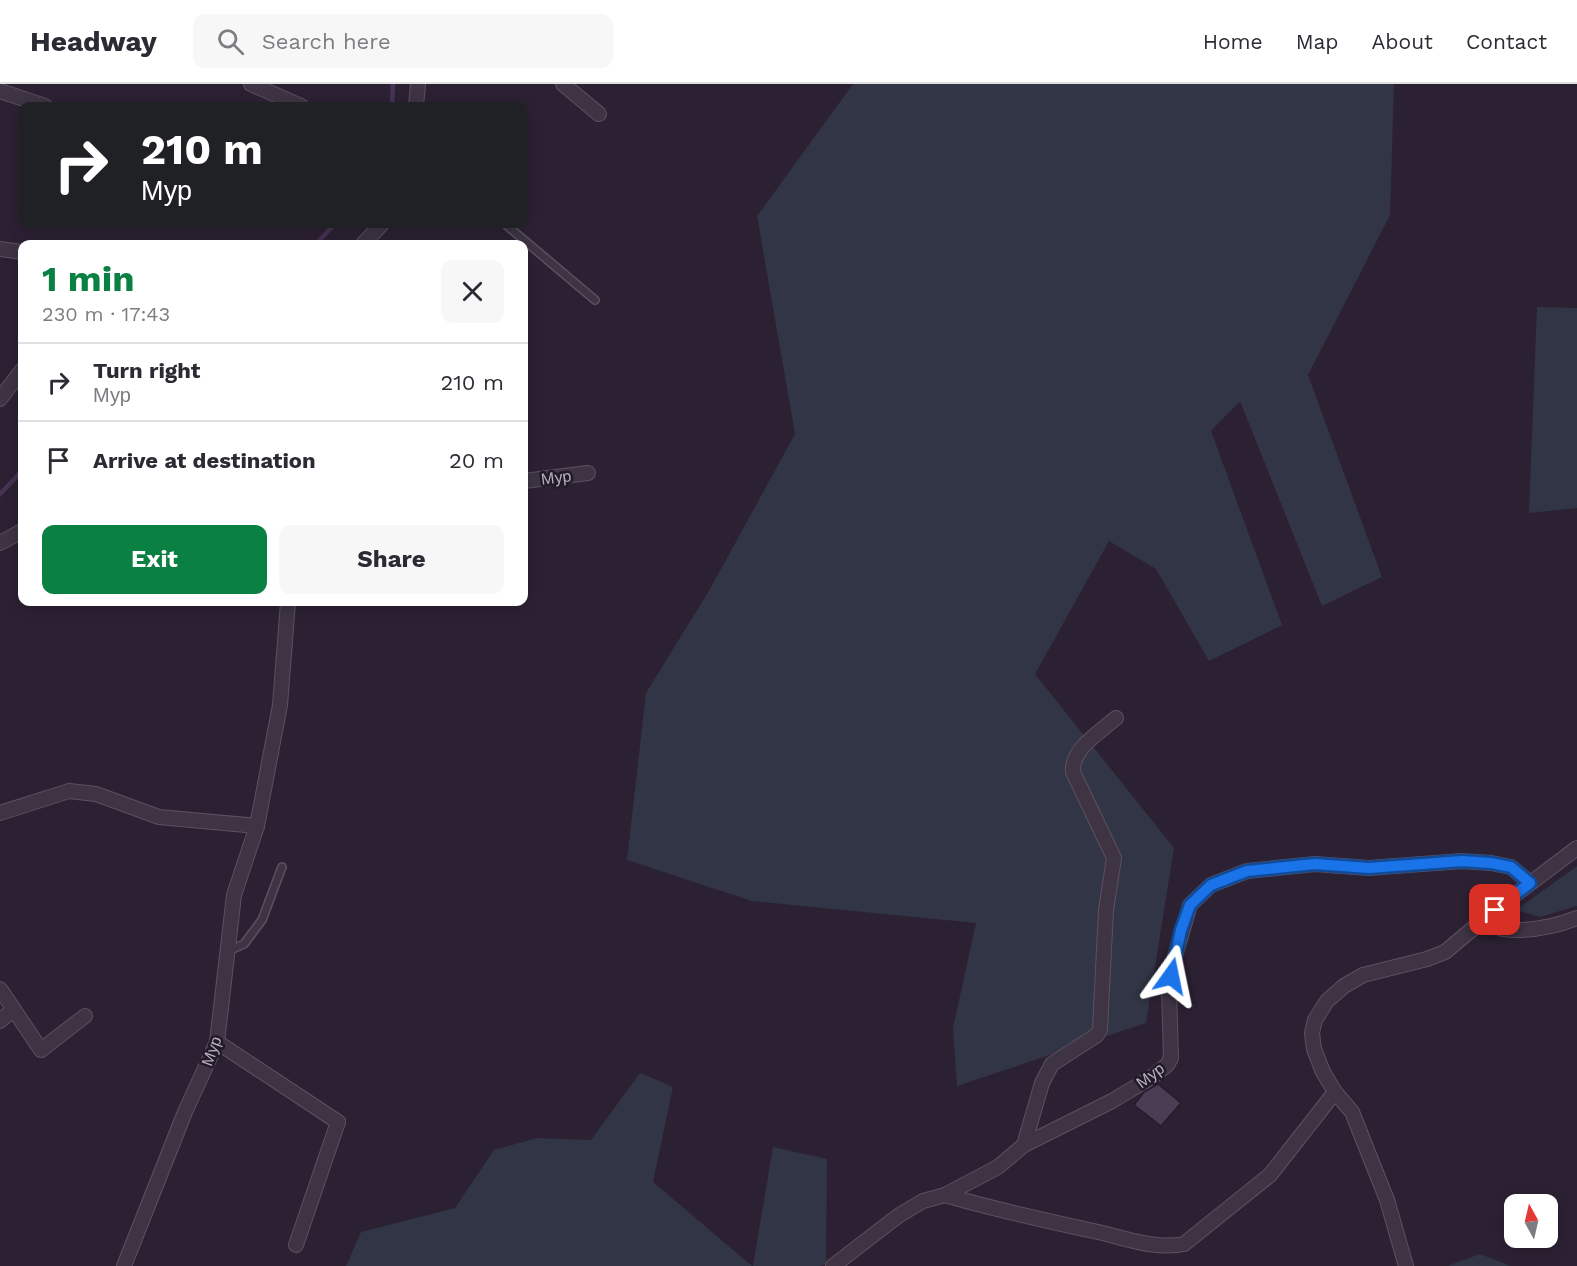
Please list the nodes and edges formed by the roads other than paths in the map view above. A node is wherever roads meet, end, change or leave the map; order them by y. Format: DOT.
graph roads {
  1 [pos="251,84"];
  2 [pos="418,84"];
  3 [pos="563,84"];
  4 [pos="0,91"];
  5 [pos="33,102"];
  6 [pos="292,102"];
  7 [pos="416,102"];
  8 [pos="599,114"];
  9 [pos="378,228"];
  10 [pos="510,228"];
  11 [pos="367,240"];
  12 [pos="524,240"];
  13 [pos="528,243"];
  14 [pos="0,249"];
  15 [pos="18,251"];
  16 [pos="595,300"];
  17 [pos="18,375"];
  18 [pos="0,399"];
  19 [pos="588,474"];
  20 [pos="528,481"];
  21 [pos="18,533"];
  22 [pos="0,543"];
  23 [pos="288,606"];
  24 [pos="1116,718"];
  25 [pos="0,813"];
  26 [pos="257,826"];
  27 [pos="1577,848"];
  28 [pos="282,867"];
  29 [pos="1530,883"];
  30 [pos="1495,910"];
  31 [pos="1577,918"];
  32 [pos="228,951"];
  33 [pos="0,989"];
  34 [pos="13,1010"];
  35 [pos="85,1016"];
  36 [pos="0,1021"];
  37 [pos="217,1042"];
  38 [pos="1335,1092"];
  39 [pos="1024,1144"];
  40 [pos="945,1195"];
  41 [pos="296,1245"];
  42 [pos="124,1266"];
  43 [pos="833,1266"];
  44 [pos="1406,1266"];
  1 -- 6 [label="street"];
  2 -- 7 [label="street"];
  3 -- 8 [label="street"];
  4 -- 5 [label="street"];
  9 -- 11 [label="street"];
  10 -- 12 [label="lane"];
  13 -- 16 [label="lane"];
  14 -- 15 [label="street"];
  17 -- 18 [label="street"];
  19 -- 20 [label="street, Мур"];
  21 -- 22 [label="street"];
  23 -- 26 [label="street, Мур"];
  24 -- 39 [label="street"];
  25 -- 26 [label="street"];
  26 -- 32 [label="street, Мур"];
  27 -- 29 [label="street"];
  28 -- 32 [label="lane"];
  29 -- 30 [label="street"];
  29 -- 39 [label="street, Мур"];
  30 -- 31 [label="street"];
  30 -- 38 [label="street"];
  32 -- 37 [label="street, Мур"];
  33 -- 34 [label="street"];
  34 -- 35 [label="street"];
  34 -- 36 [label="street"];
  37 -- 41 [label="street"];
  37 -- 42 [label="street, Мур"];
  38 -- 40 [label="street"];
  38 -- 44 [label="street"];
  39 -- 40 [label="street, Мур"];
  40 -- 43 [label="street, Мур"];
}
